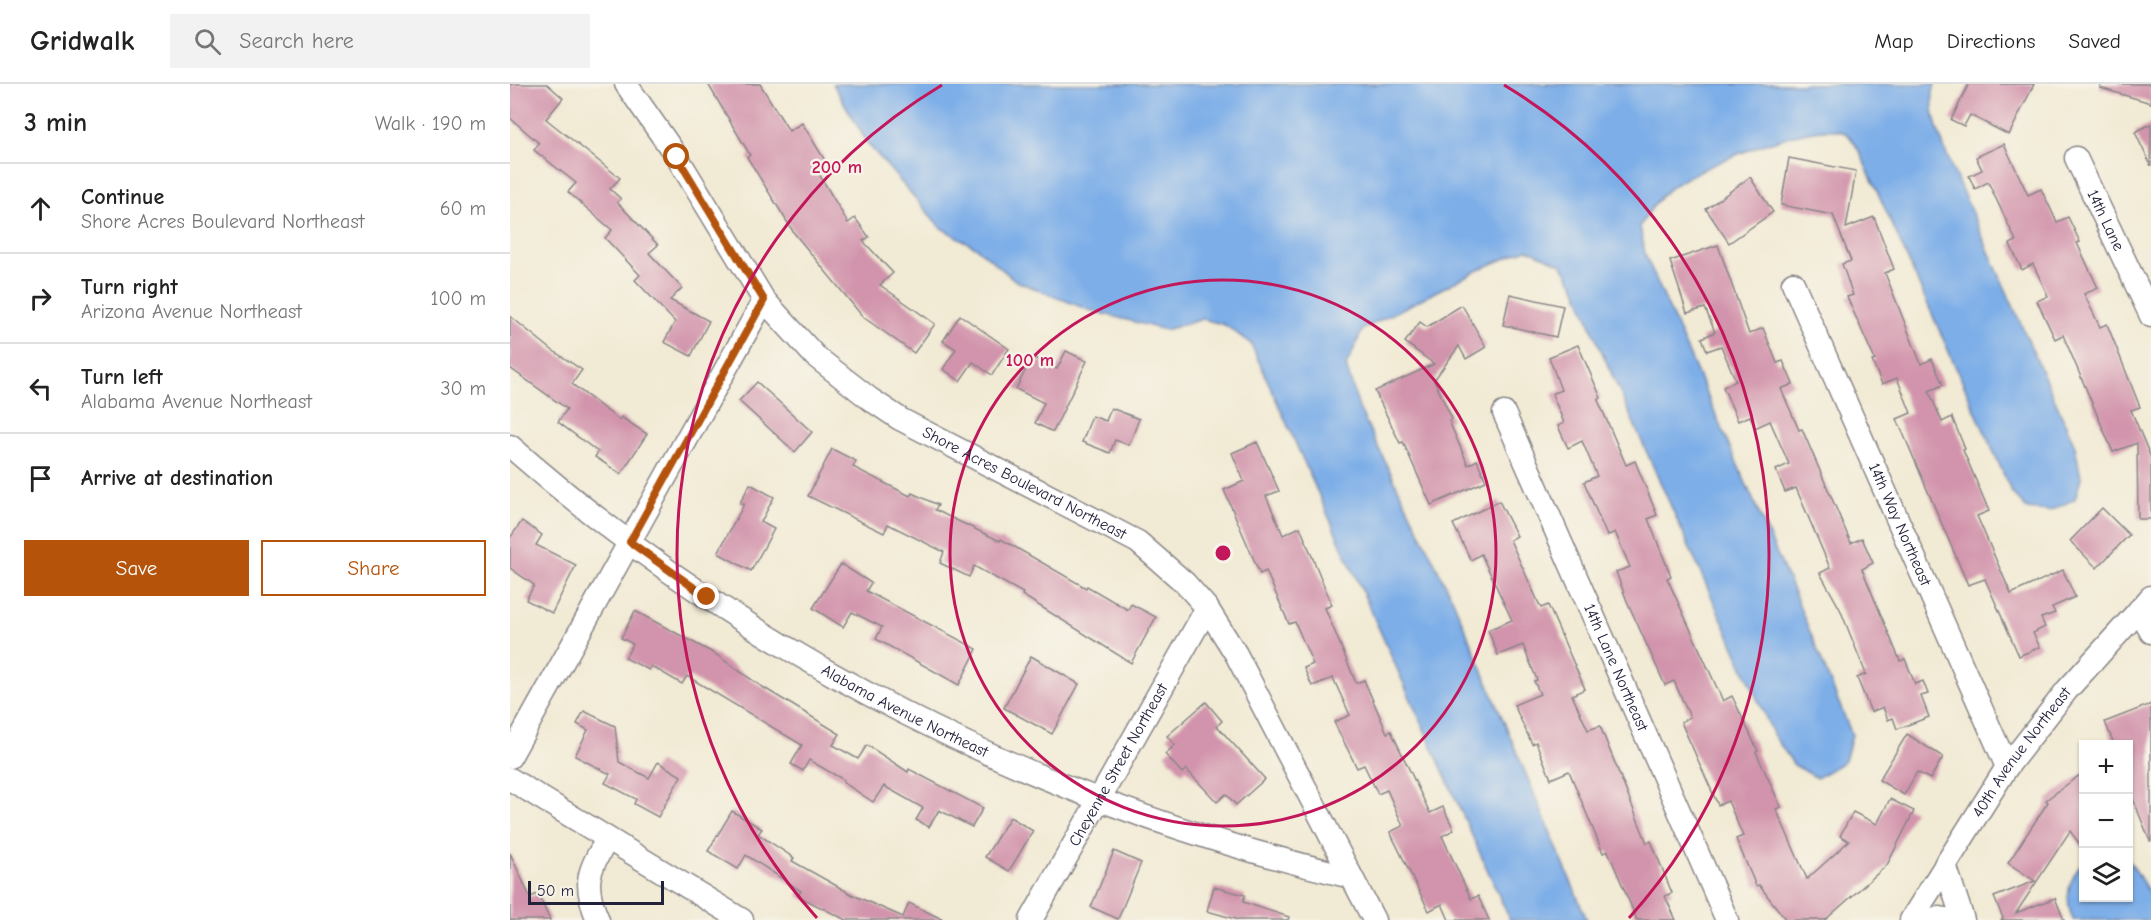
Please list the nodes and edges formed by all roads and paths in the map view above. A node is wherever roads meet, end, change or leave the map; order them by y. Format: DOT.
graph roads {
  1 [pos="626,84"];
  2 [pos="2076,158"];
  3 [pos="1793,283"];
  4 [pos="764,300"];
  5 [pos="2151,316"];
  6 [pos="1504,413"];
  7 [pos="510,446"];
  8 [pos="630,542"];
  9 [pos="2145,604"];
  10 [pos="1207,608"];
  11 [pos="2151,632"];
  12 [pos="510,757"];
  13 [pos="2007,767"];
  14 [pos="510,778"];
  15 [pos="1098,800"];
  16 [pos="608,839"];
  17 [pos="1945,865"];
  18 [pos="1351,877"];
  19 [pos="598,920"];
  20 [pos="742,920"];
  21 [pos="1031,920"];
  22 [pos="1374,920"];
  23 [pos="1727,920"];
  24 [pos="1911,920"];
  25 [pos="1924,920"];
  26 [pos="1950,920"];
  27 [pos="1964,920"];
  1 -- 4 [label="street, Shore Acres Boulevard Northeast"];
  2 -- 5 [label="street, 14th Lane"];
  3 -- 13 [label="street, 14th Way Northeast"];
  4 -- 8 [label="street"];
  4 -- 10 [label="street, Shore Acres Boulevard Northeast"];
  6 -- 23 [label="street, 14th Lane Northeast"];
  7 -- 8 [label="street, Alabama Avenue Northeast"];
  8 -- 12 [label="street"];
  8 -- 15 [label="street, Alabama Avenue Northeast"];
  9 -- 11 [label="street"];
  9 -- 13 [label="street, 40th Avenue Northeast"];
  10 -- 15 [label="street, Cheyenne Street Northeast"];
  10 -- 18 [label="street, Shore Acres Boulevard Northeast"];
  13 -- 17 [label="street, 40th Avenue Northeast"];
  14 -- 16 [label="street"];
  15 -- 18 [label="street, Alabama Avenue Northeast"];
  15 -- 21 [label="street, Cheyenne Street Northeast"];
  16 -- 19 [label="street"];
  16 -- 20 [label="street"];
  17 -- 24 [label="street, 40th Avenue Northeast"];
  17 -- 27 [label="street"];
  18 -- 22 [label="street, Shore Acres Boulevard Northeast"];
  25 -- 26 [label="street"];
}
